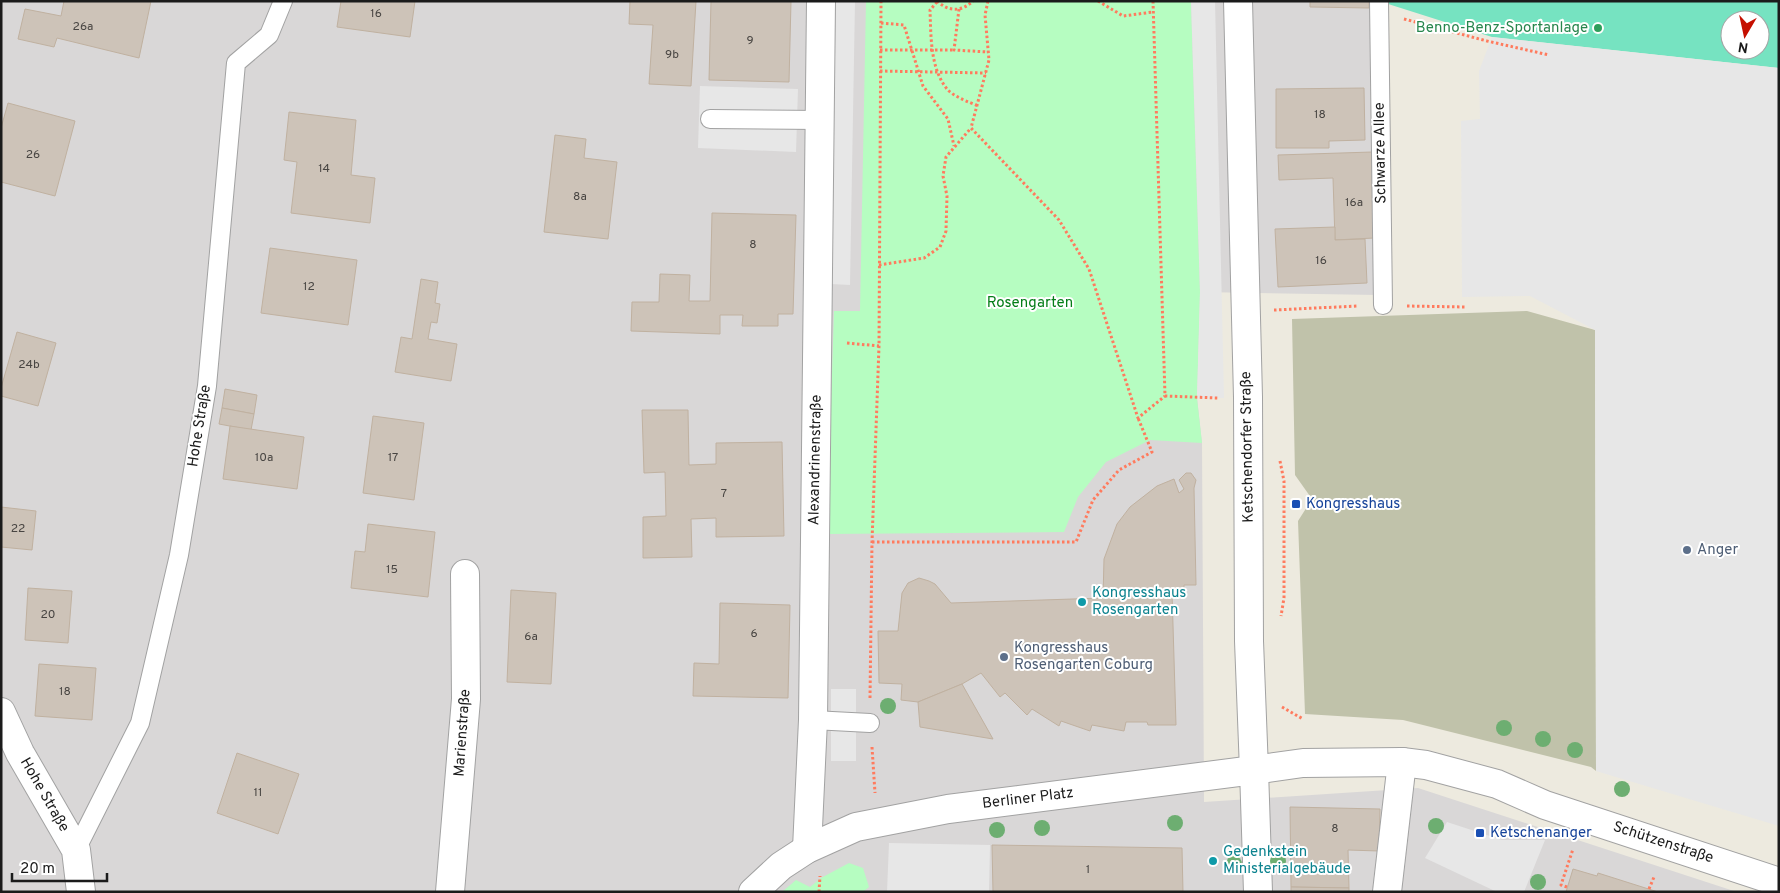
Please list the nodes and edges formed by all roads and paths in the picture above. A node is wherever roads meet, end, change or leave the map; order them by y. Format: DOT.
graph roads {
  1 [pos="283,1"];
  2 [pos="821,1"];
  3 [pos="881,1"];
  4 [pos="973,1"];
  5 [pos="988,1"];
  6 [pos="1098,1"];
  7 [pos="1153,1"];
  8 [pos="1238,1"];
  9 [pos="937,2"];
  10 [pos="1379,7"];
  11 [pos="959,9"];
  12 [pos="1153,12"];
  13 [pos="880,23"];
  14 [pos="932,49"];
  15 [pos="880,50"];
  16 [pos="913,50"];
  17 [pos="954,50"];
  18 [pos="988,52"];
  19 [pos="1549,55"];
  20 [pos="880,71"];
  21 [pos="919,72"];
  22 [pos="938,72"];
  23 [pos="986,73"];
  24 [pos="978,106"];
  25 [pos="710,119"];
  26 [pos="820,120"];
  27 [pos="971,128"];
  28 [pos="954,146"];
  29 [pos="879,265"];
  30 [pos="1383,306"];
  31 [pos="1165,396"];
  32 [pos="1248,397"];
  33 [pos="1138,418"];
  34 [pos="872,542"];
  35 [pos="465,574"];
  36 [pos="1282,707"];
  37 [pos="1,712"];
  38 [pos="1303,719"];
  39 [pos="813,720"];
  40 [pos="870,723"];
  41 [pos="1402,762"];
  42 [pos="1254,770"];
  43 [pos="875,794"];
  44 [pos="807,849"];
  45 [pos="76,850"];
  46 [pos="1573,850"];
  47 [pos="1654,877"];
  48 [pos="1779,882"];
  49 [pos="1567,887"];
  50 [pos="1649,889"];
  51 [pos="81,892"];
  52 [pos="450,892"];
  53 [pos="752,892"];
  54 [pos="1258,892"];
  55 [pos="1387,892"];
  1 -- 45 [label="lane, Hohe Straße"];
  2 -- 26 [label="street, Alexandrinenstraße"];
  3 -- 13 [label="path"];
  4 -- 11 [label="path"];
  5 -- 18 [label="path"];
  6 -- 12 [label="path"];
  7 -- 12 [label="path"];
  8 -- 32 [label="street, Ketschendorfer Straße"];
  9 -- 11 [label="path"];
  9 -- 14 [label="path"];
  10 -- 19 [label="path"];
  10 -- 30 [label="lane, Schwarze Allee"];
  11 -- 17 [label="path"];
  12 -- 31 [label="path"];
  13 -- 15 [label="path"];
  13 -- 16 [label="path"];
  14 -- 16 [label="path"];
  14 -- 17 [label="path"];
  14 -- 22 [label="path"];
  15 -- 16 [label="path"];
  15 -- 20 [label="path"];
  16 -- 21 [label="path"];
  17 -- 18 [label="path"];
  18 -- 23 [label="path"];
  20 -- 21 [label="path"];
  20 -- 29 [label="path"];
  21 -- 22 [label="path"];
  21 -- 28 [label="path"];
  22 -- 23 [label="path"];
  22 -- 24 [label="path"];
  23 -- 24 [label="path"];
  24 -- 27 [label="path"];
  25 -- 26 [label="lane"];
  26 -- 39 [label="street, Alexandrinenstraße"];
  27 -- 28 [label="path"];
  27 -- 33 [label="path"];
  28 -- 29 [label="path"];
  29 -- 34 [label="path"];
  31 -- 32 [label="path"];
  31 -- 33 [label="path"];
  32 -- 42 [label="street, Ketschendorfer Straße"];
  33 -- 34 [label="path"];
  34 -- 40 [label="path"];
  35 -- 52 [label="street, Marienstraße"];
  36 -- 38 [label="path"];
  37 -- 45 [label="street, Hohe Straße"];
  39 -- 40 [label="lane"];
  39 -- 44 [label="street, Alexandrinenstraße"];
  40 -- 43 [label="path"];
  41 -- 42 [label="street, Schützenstraße"];
  41 -- 48 [label="street, Schützenstraße"];
  41 -- 55 [label="street"];
  42 -- 44 [label="street, Berliner Platz"];
  42 -- 54 [label="street, Ketschendorfer Straße"];
  44 -- 53 [label="street"];
  45 -- 51 [label="street, Hohe Straße"];
  46 -- 49 [label="path"];
  47 -- 50 [label="path"];
}
